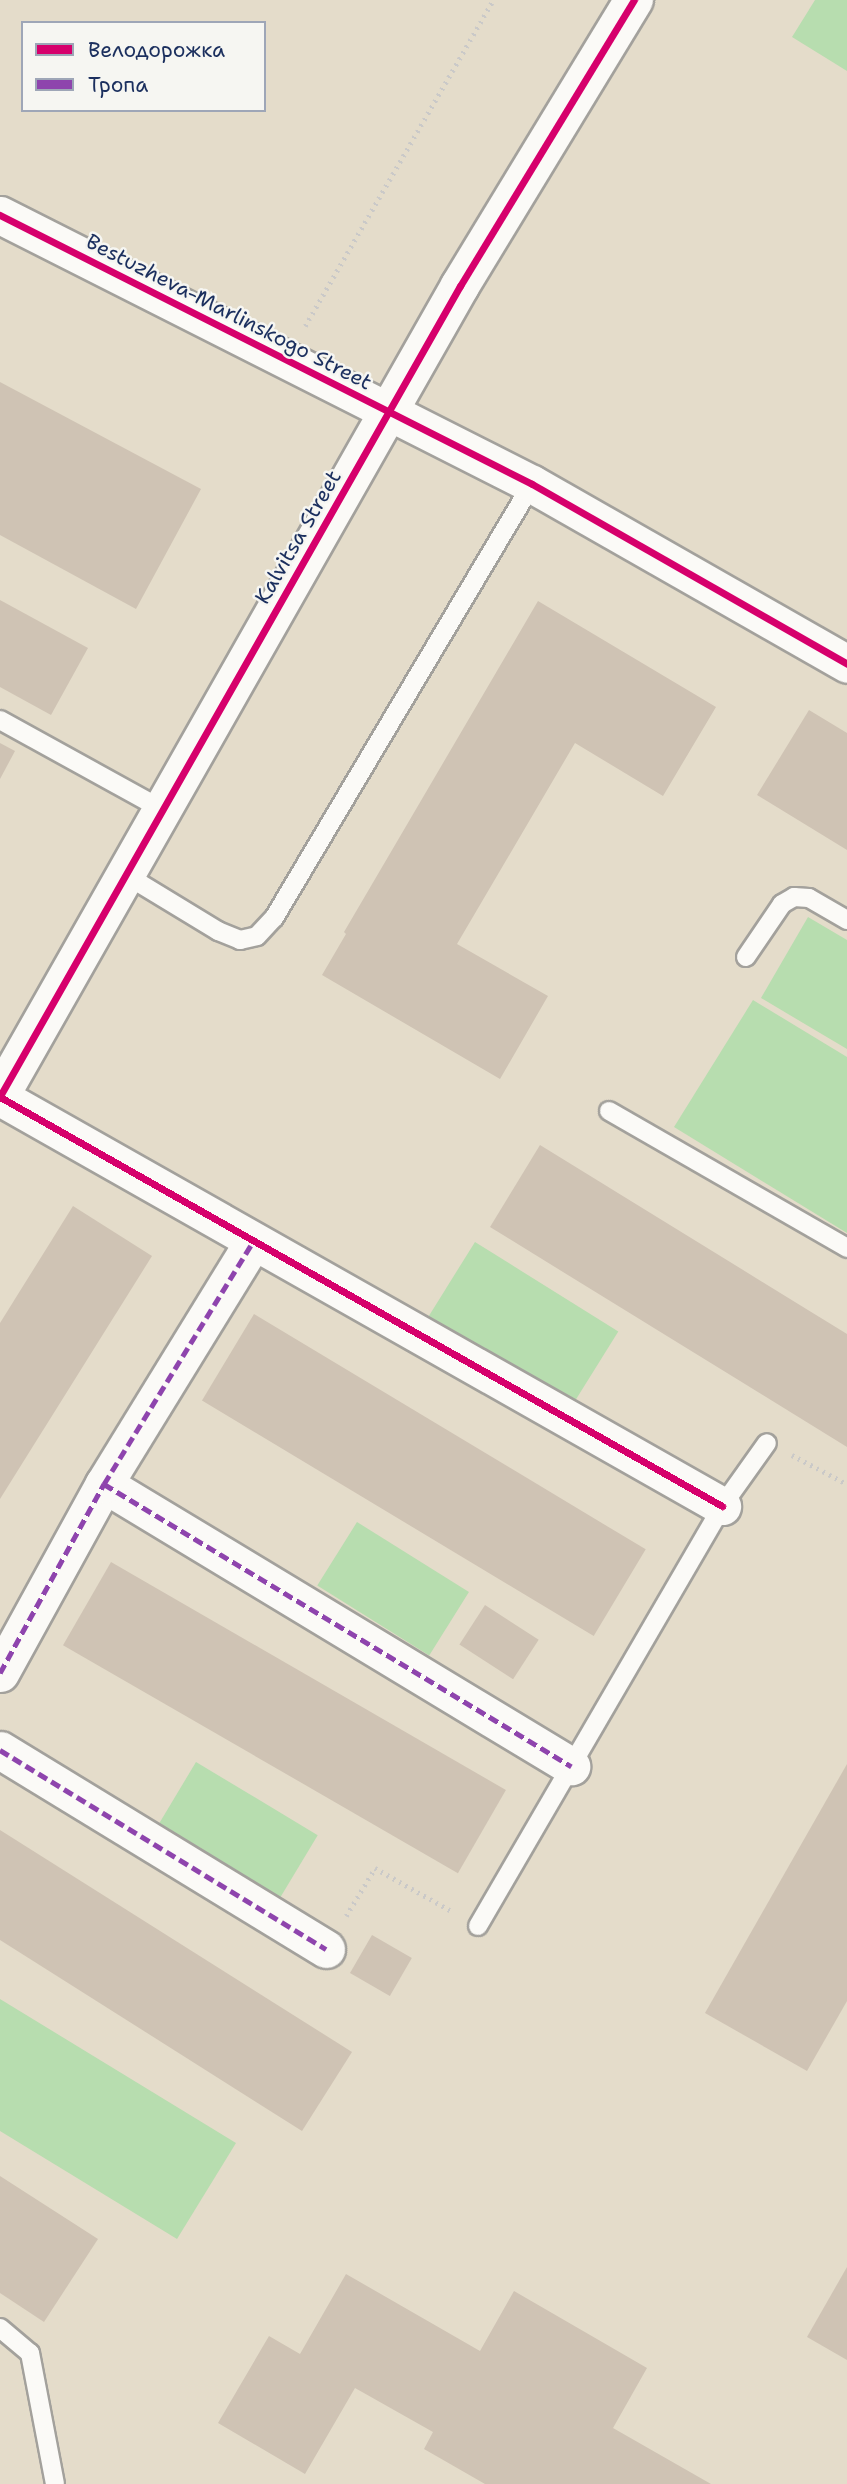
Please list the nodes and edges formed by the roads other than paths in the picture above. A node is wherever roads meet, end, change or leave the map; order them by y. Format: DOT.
graph roads {
  1 [pos="634,0"];
  2 [pos="0,215"];
  3 [pos="388,412"];
  4 [pos="532,484"];
  5 [pos="847,663"];
  6 [pos="0,720"];
  7 [pos="163,810"];
  8 [pos="126,874"];
  9 [pos="847,920"];
  10 [pos="746,957"];
  11 [pos="0,1096"];
  12 [pos="609,1111"];
  13 [pos="253,1242"];
  14 [pos="847,1248"];
  15 [pos="767,1443"];
  16 [pos="104,1484"];
  17 [pos="722,1506"];
  18 [pos="0,1672"];
  19 [pos="0,1750"];
  20 [pos="571,1766"];
  21 [pos="478,1926"];
  22 [pos="326,1949"];
  23 [pos="0,2328"];
  24 [pos="55,2484"];
  1 -- 3 [label="street, Kalvitsa Street"];
  2 -- 3 [label="street, Bestuzheva-Marlinskogo Street"];
  3 -- 4 [label="street, Bestuzheva-Marlinskogo Street"];
  3 -- 7 [label="street, Kalvitsa Street"];
  4 -- 5 [label="street, Bestuzheva-Marlinskogo Street"];
  4 -- 8 [label="lane"];
  6 -- 7 [label="lane"];
  7 -- 8 [label="street, Kalvitsa Street"];
  8 -- 11 [label="street, Kalvitsa Street"];
  9 -- 10 [label="lane"];
  11 -- 13 [label="street"];
  12 -- 14 [label="lane"];
  13 -- 16 [label="street"];
  13 -- 17 [label="street"];
  15 -- 17 [label="lane"];
  16 -- 18 [label="street"];
  16 -- 20 [label="street"];
  17 -- 20 [label="lane"];
  19 -- 22 [label="street"];
  20 -- 21 [label="lane"];
  23 -- 24 [label="lane"];
}
